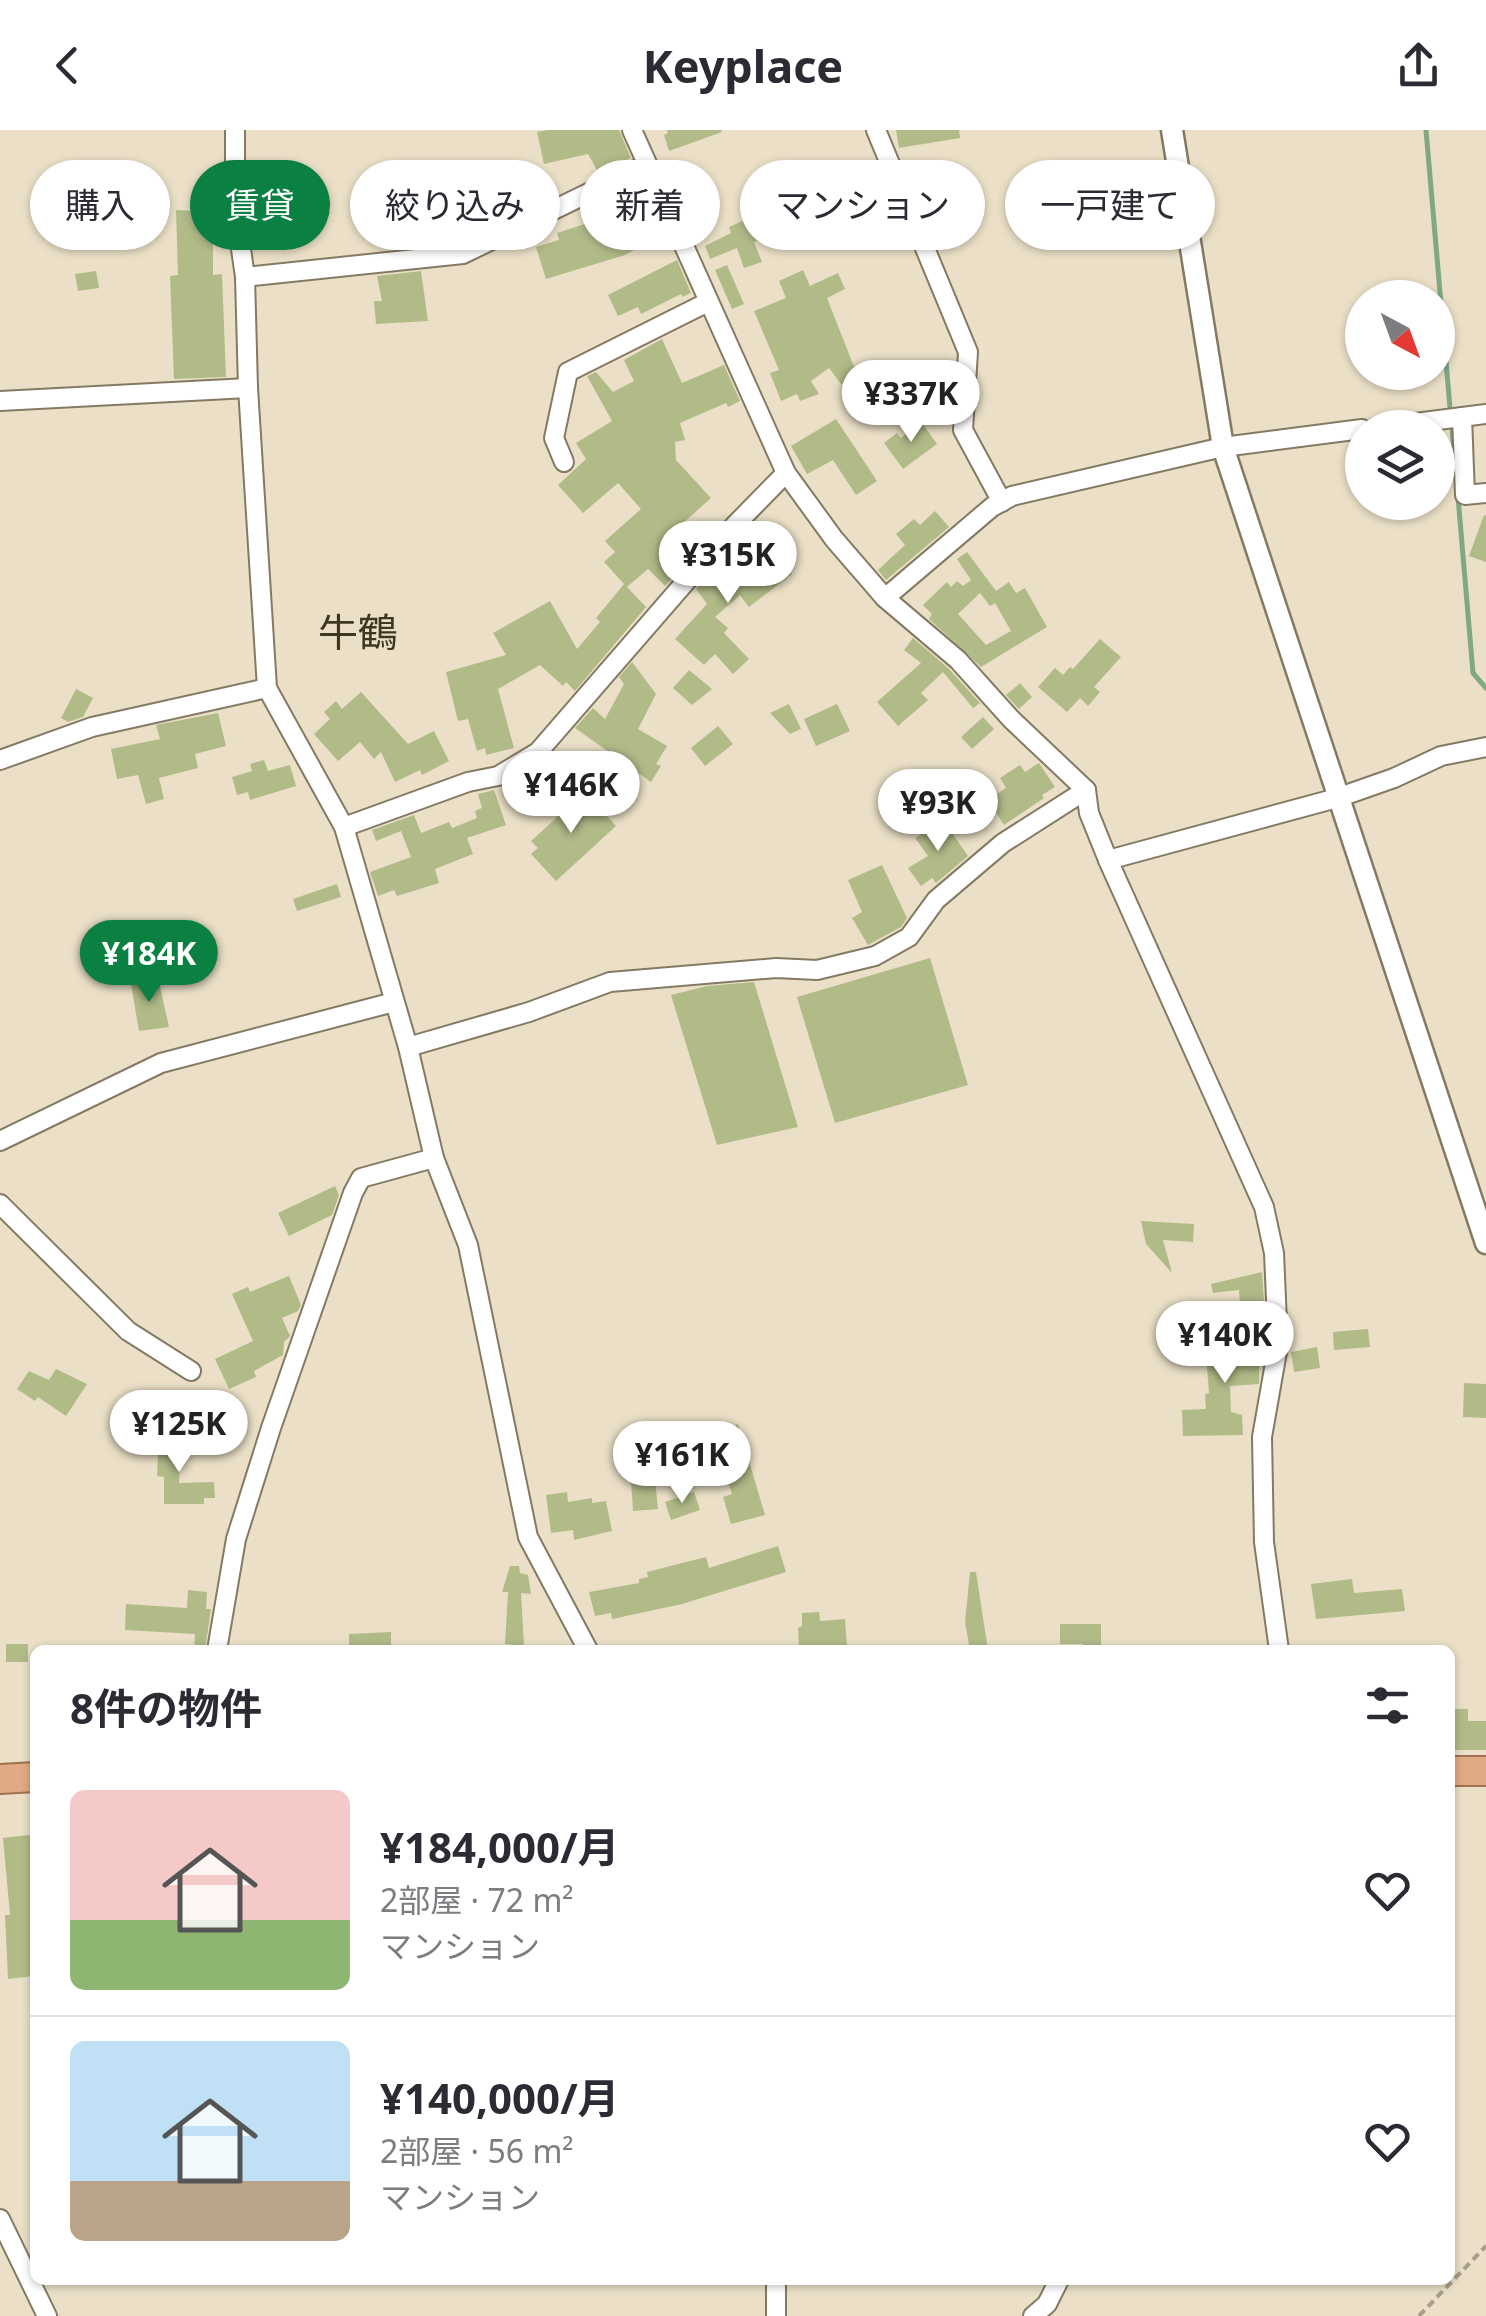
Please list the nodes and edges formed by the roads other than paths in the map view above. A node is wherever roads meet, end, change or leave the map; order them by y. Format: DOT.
graph roads {
  1 [pos="235,130"];
  2 [pos="632,130"];
  3 [pos="876,130"];
  4 [pos="1172,130"];
  5 [pos="644,160"];
  6 [pos="580,197"];
  7 [pos="684,250"];
  8 [pos="245,277"];
  9 [pos="708,302"];
  10 [pos="248,388"];
  11 [pos="0,401"];
  12 [pos="1486,414"];
  13 [pos="1462,416"];
  14 [pos="1455,417"];
  15 [pos="1345,431"];
  16 [pos="1223,447"];
  17 [pos="564,462"];
  18 [pos="786,472"];
  19 [pos="1486,493"];
  20 [pos="1002,502"];
  21 [pos="885,598"];
  22 [pos="267,688"];
  23 [pos="1486,748"];
  24 [pos="0,760"];
  25 [pos="1086,790"];
  26 [pos="1337,798"];
  27 [pos="344,827"];
  28 [pos="1108,860"];
  29 [pos="394,1002"];
  30 [pos="408,1047"];
  31 [pos="0,1142"];
  32 [pos="434,1158"];
  33 [pos="0,1204"];
  34 [pos="1486,1243"];
  35 [pos="191,1372"];
  36 [pos="218,1645"];
  37 [pos="585,1645"];
  38 [pos="1278,1645"];
  39 [pos="1455,1771"];
  40 [pos="1486,1771"];
  41 [pos="30,1777"];
  42 [pos="0,1779"];
  43 [pos="0,2219"];
  44 [pos="30,2280"];
  45 [pos="33,2285"];
  46 [pos="776,2285"];
  47 [pos="1056,2285"];
  48 [pos="48,2316"];
  49 [pos="776,2316"];
  50 [pos="1033,2316"];
  1 -- 8 [label="street"];
  2 -- 5 [label="street"];
  3 -- 20 [label="street"];
  4 -- 16 [label="street"];
  6 -- 8 [label="street"];
  7 -- 9 [label="street"];
  8 -- 10 [label="street"];
  9 -- 17 [label="street"];
  9 -- 18 [label="street"];
  10 -- 11 [label="street"];
  10 -- 22 [label="street"];
  12 -- 13 [label="street"];
  13 -- 14 [label="street"];
  13 -- 19 [label="street"];
  15 -- 16 [label="street"];
  16 -- 20 [label="street"];
  16 -- 26 [label="street"];
  18 -- 21 [label="street"];
  18 -- 27 [label="street"];
  20 -- 21 [label="street"];
  21 -- 25 [label="street"];
  22 -- 24 [label="street"];
  22 -- 27 [label="street"];
  23 -- 26 [label="street"];
  25 -- 28 [label="street"];
  25 -- 30 [label="street"];
  26 -- 28 [label="street"];
  26 -- 34 [label="street"];
  27 -- 29 [label="street"];
  28 -- 38 [label="street"];
  29 -- 30 [label="street"];
  29 -- 31 [label="street"];
  30 -- 32 [label="street"];
  32 -- 36 [label="street"];
  32 -- 37 [label="street"];
  33 -- 35 [label="street"];
  39 -- 40 [label="highway"];
  41 -- 42 [label="highway"];
  43 -- 44 [label="street"];
  45 -- 48 [label="street"];
  46 -- 49 [label="street"];
  47 -- 50 [label="street"];
}
